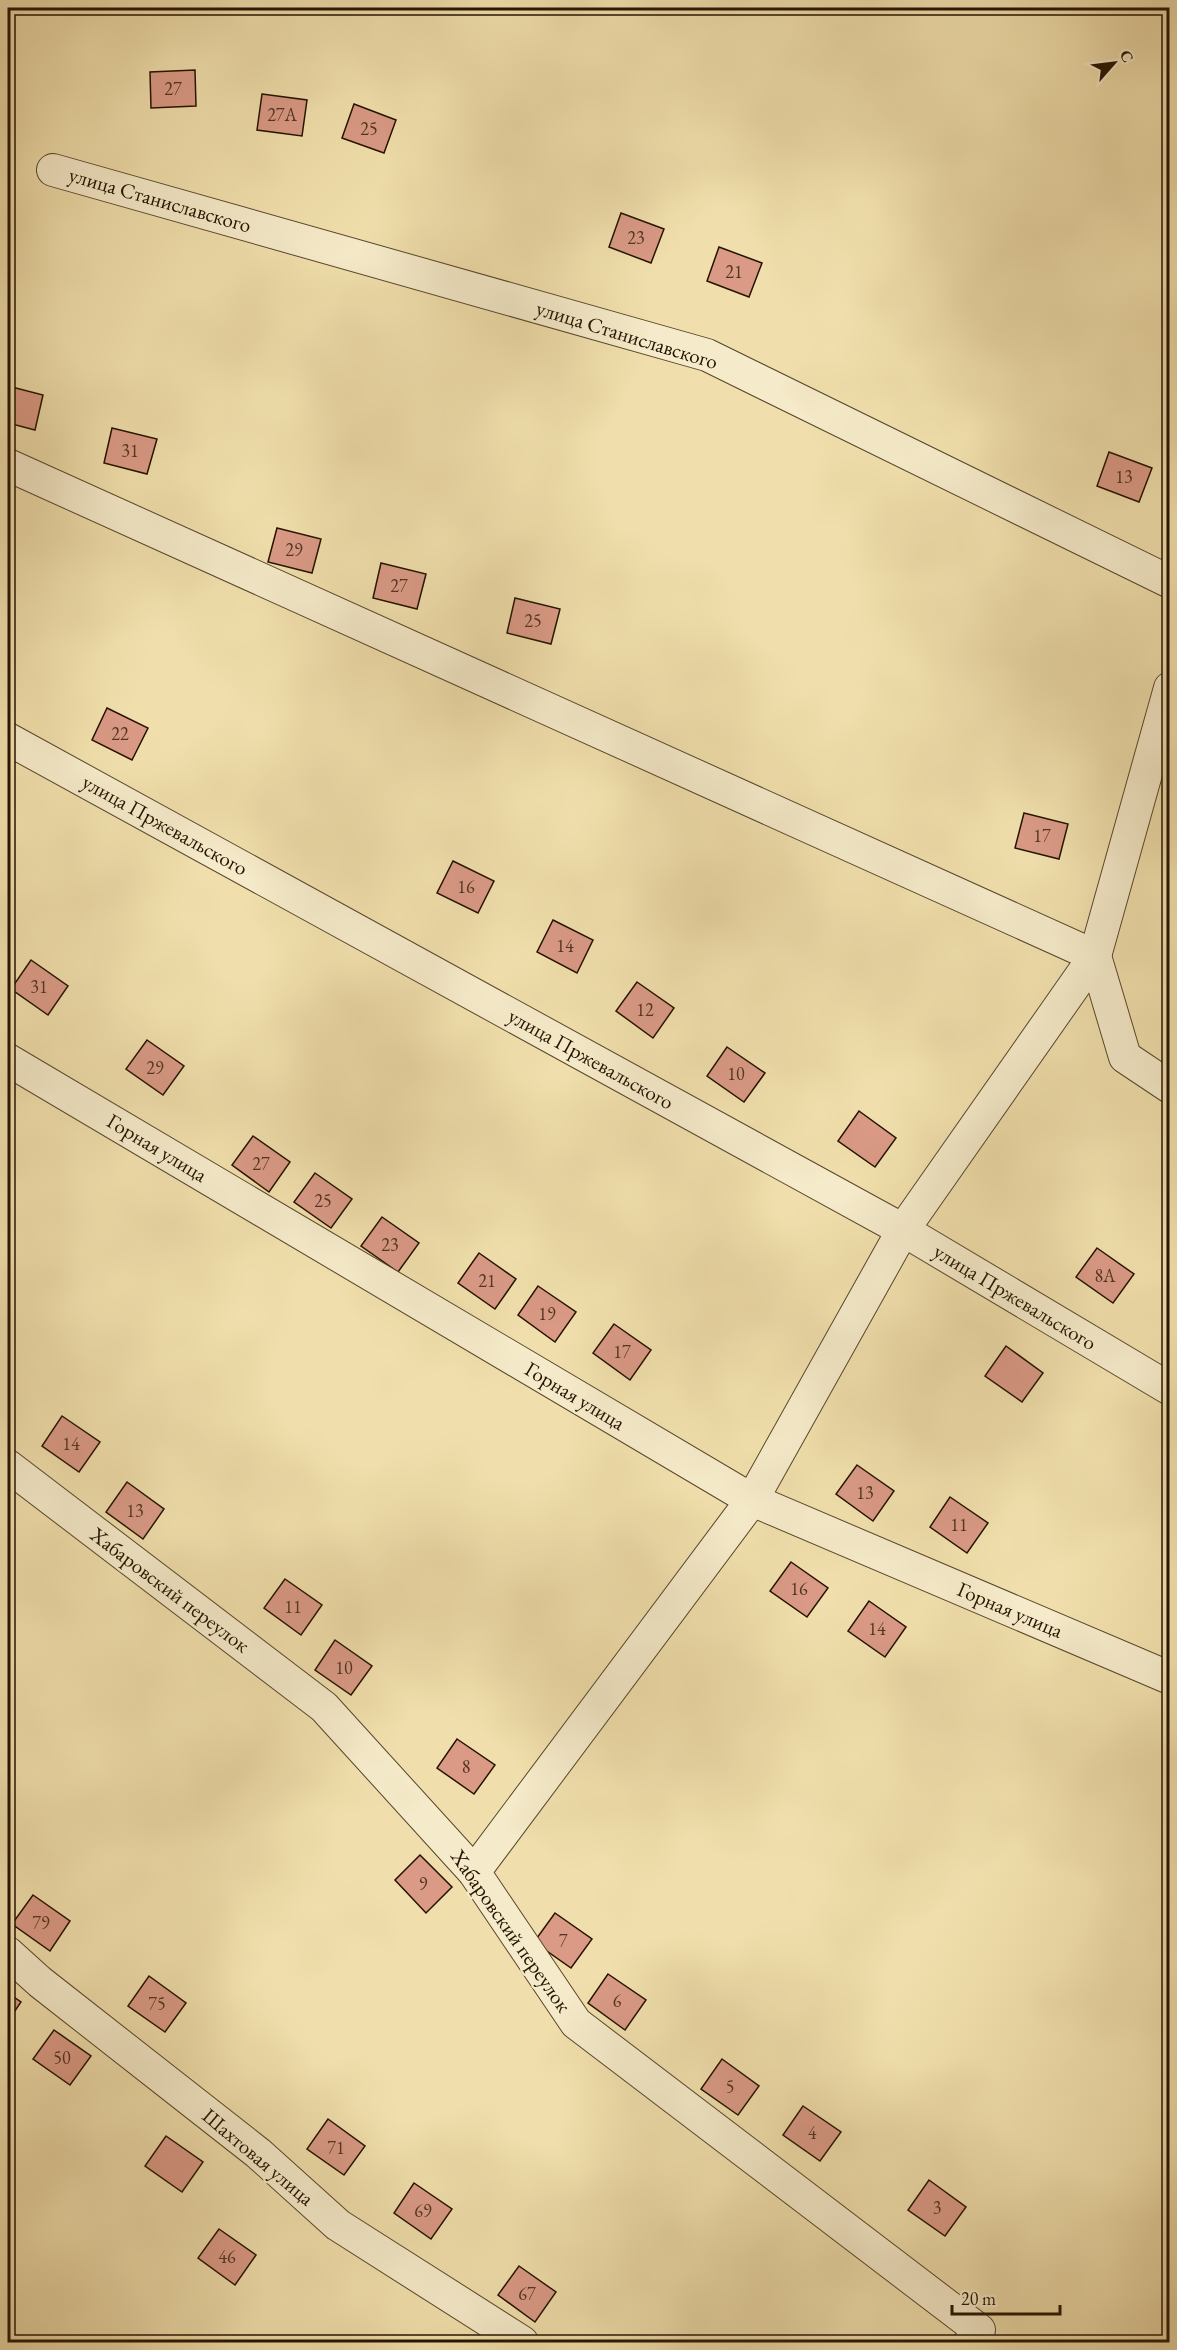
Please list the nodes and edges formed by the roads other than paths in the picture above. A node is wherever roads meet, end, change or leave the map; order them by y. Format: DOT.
graph roads {
  1 [pos="53,170"];
  2 [pos="8,465"];
  3 [pos="1170,582"];
  4 [pos="1170,688"];
  5 [pos="8,739"];
  6 [pos="1095,956"];
  7 [pos="8,1060"];
  8 [pos="1170,1088"];
  9 [pos="903,1230"];
  10 [pos="1170,1389"];
  11 [pos="8,1466"];
  12 [pos="752,1500"];
  13 [pos="1170,1678"];
  14 [pos="474,1872"];
  15 [pos="8,1953"];
  16 [pos="974,2336"];
  17 [pos="522,2343"];
  1 -- 3 [label="street, улица Станиславского"];
  2 -- 6 [label="street"];
  4 -- 6 [label="street"];
  5 -- 9 [label="street, улица Пржевальского"];
  6 -- 8 [label="street"];
  6 -- 9 [label="street"];
  7 -- 12 [label="street, Горная улица"];
  9 -- 10 [label="street, улица Пржевальского"];
  9 -- 12 [label="street"];
  11 -- 14 [label="street, Хабаровский переулок"];
  12 -- 13 [label="street, Горная улица"];
  12 -- 14 [label="street"];
  14 -- 16 [label="street, Хабаровский переулок"];
  15 -- 17 [label="street, Шахтовая улица"];
}
